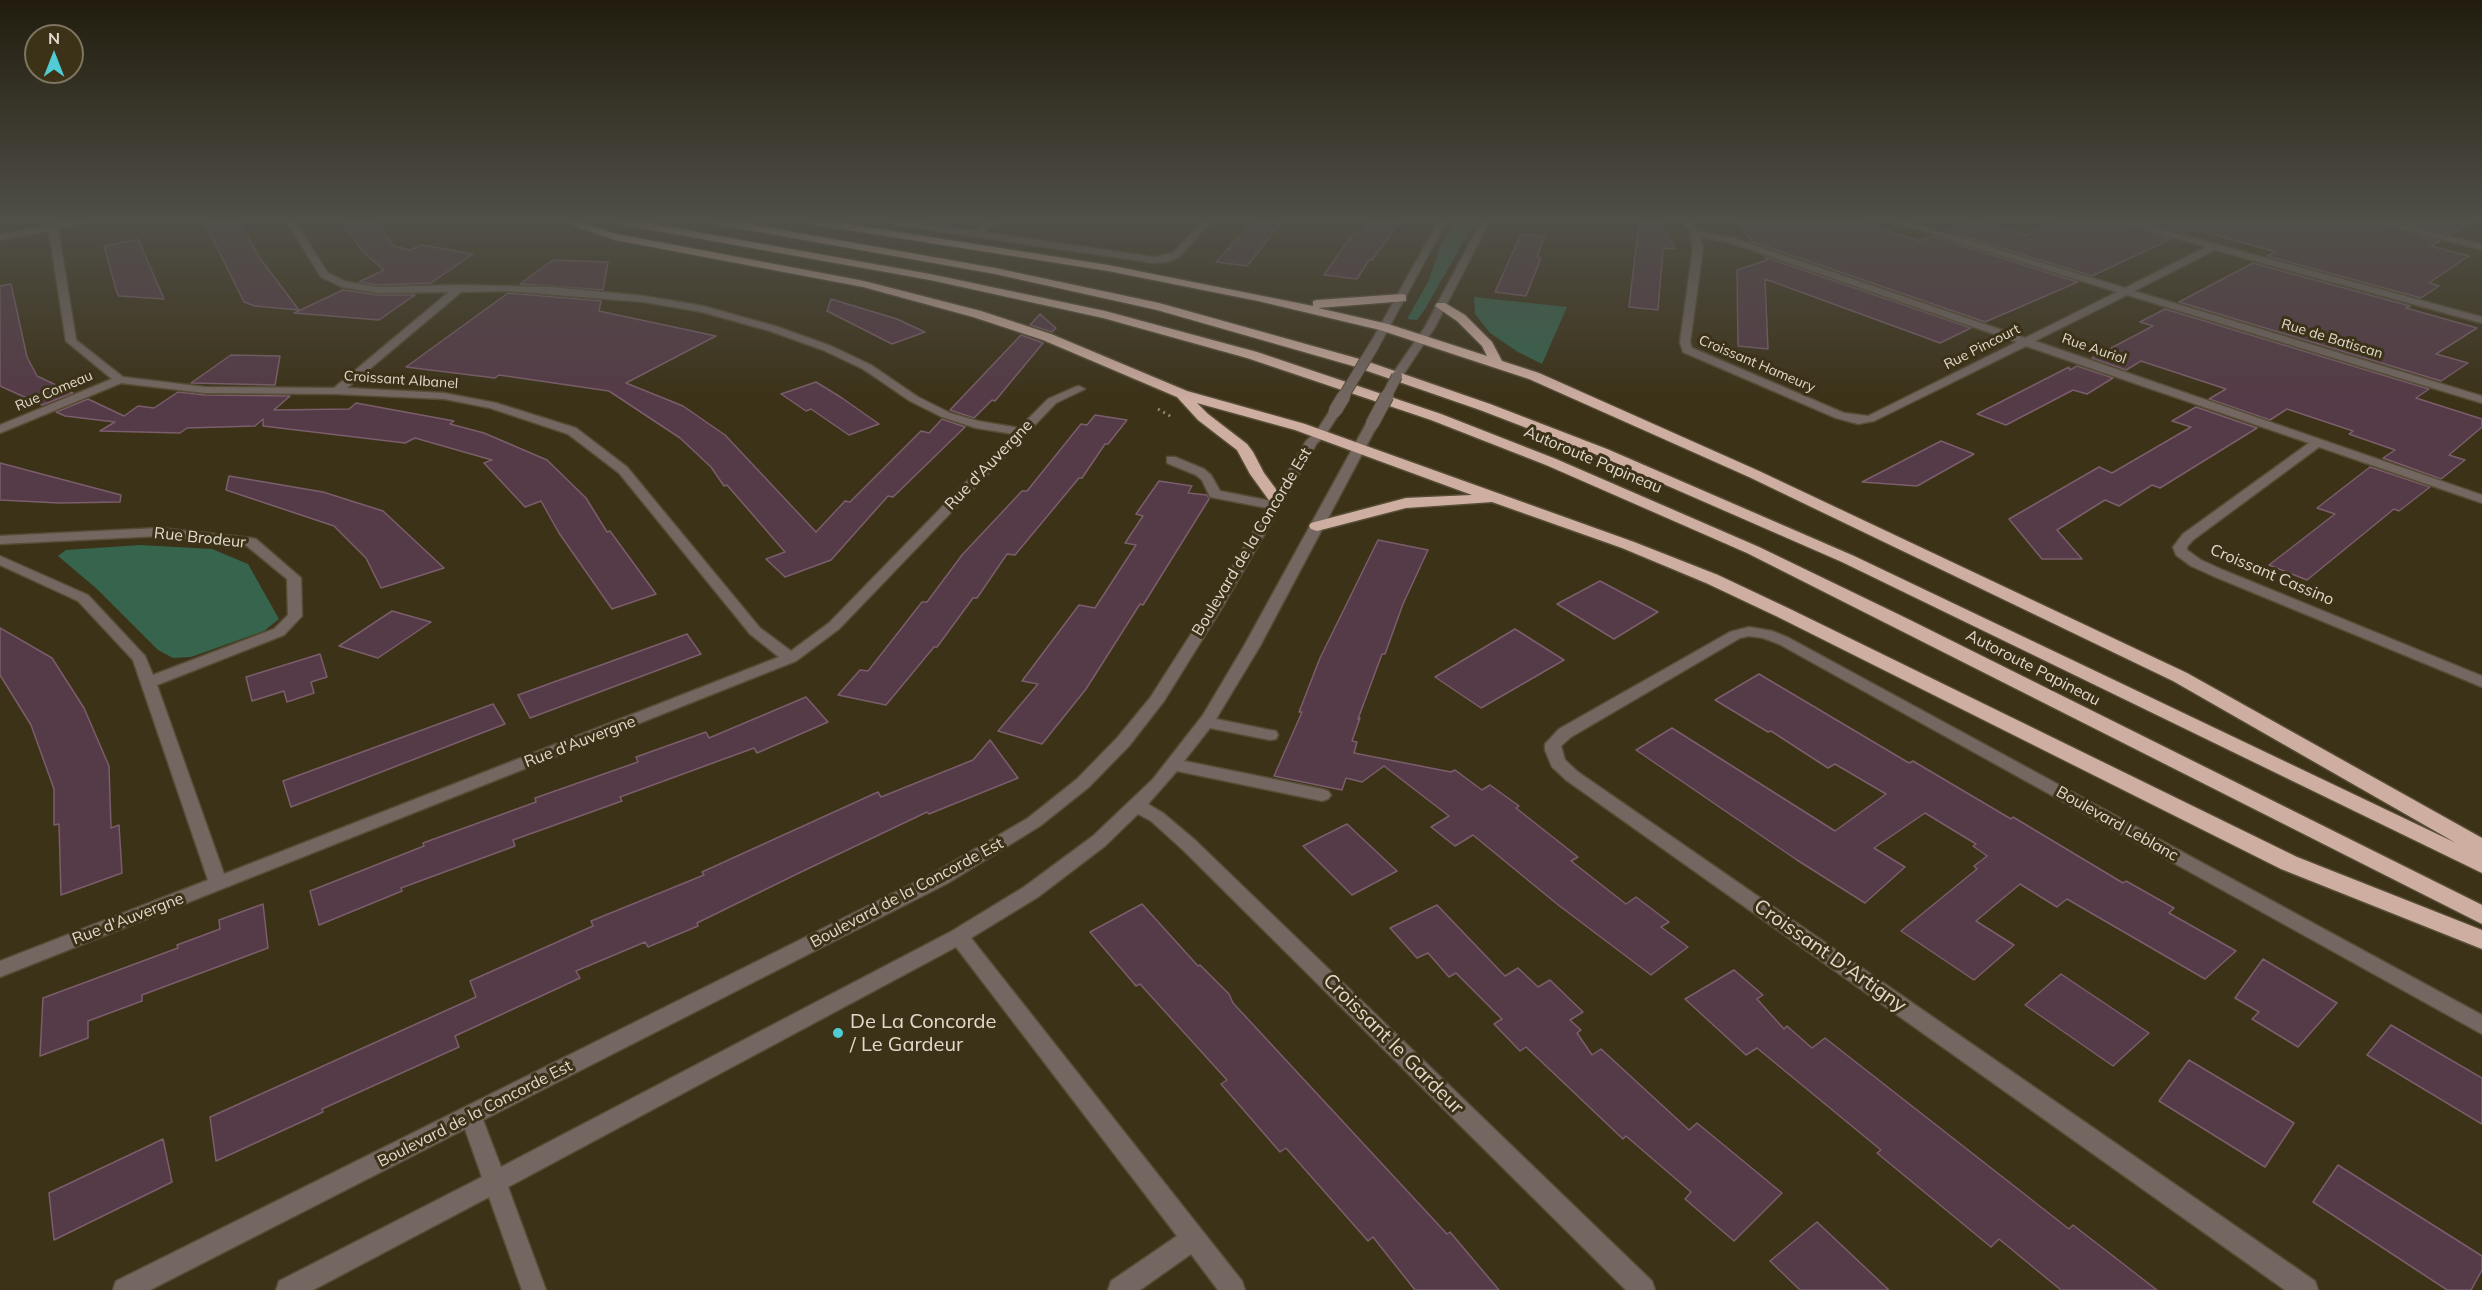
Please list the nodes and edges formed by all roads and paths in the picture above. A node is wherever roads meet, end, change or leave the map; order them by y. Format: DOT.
graph roads {
  1 [pos="61,282"];
  2 [pos="336,282"];
  3 [pos="852,282"];
  4 [pos="955,282"];
  5 [pos="1047,282"];
  6 [pos="1181,282"];
  7 [pos="1410,282"];
  8 [pos="1453,282"];
  9 [pos="1693,282"];
  10 [pos="1854,282"];
  11 [pos="2095,282"];
  12 [pos="2142,282"];
  13 [pos="2344,282"];
  14 [pos="459,288"];
  15 [pos="2124,291"];
  16 [pos="1402,298"];
  17 [pos="1294,305"];
  18 [pos="1441,306"];
  19 [pos="2482,308"];
  20 [pos="2469,316"];
  21 [pos="2482,320"];
  22 [pos="1384,327"];
  23 [pos="1420,339"];
  24 [pos="2026,341"];
  25 [pos="1496,363"];
  26 [pos="120,380"];
  27 [pos="1078,389"];
  28 [pos="337,391"];
  29 [pos="1182,394"];
  30 [pos="2482,400"];
  31 [pos="1858,420"];
  32 [pos="0,429"];
  33 [pos="1021,432"];
  34 [pos="1320,434"];
  35 [pos="2318,442"];
  36 [pos="1359,449"];
  37 [pos="1171,460"];
  38 [pos="1495,498"];
  39 [pos="2482,499"];
  40 [pos="1275,502"];
  41 [pos="1317,526"];
  42 [pos="0,540"];
  43 [pos="0,560"];
  44 [pos="1749,631"];
  45 [pos="791,658"];
  46 [pos="2482,682"];
  47 [pos="148,683"];
  48 [pos="1206,722"];
  49 [pos="1270,735"];
  50 [pos="1174,765"];
  51 [pos="1322,795"];
  52 [pos="1138,806"];
  53 [pos="2482,848"];
  54 [pos="2482,865"];
  55 [pos="218,883"];
  56 [pos="2482,915"];
  57 [pos="960,936"];
  58 [pos="2482,940"];
  59 [pos="0,969"];
  60 [pos="2482,1024"];
  61 [pos="471,1116"];
  62 [pos="495,1181"];
  63 [pos="1192,1239"];
  64 [pos="125,1290"];
  65 [pos="288,1290"];
  66 [pos="534,1290"];
  67 [pos="1120,1290"];
  68 [pos="1233,1290"];
  69 [pos="1642,1290"];
  70 [pos="2306,1290"];
  1 -- 26 [label="street"];
  2 -- 14 [label="street"];
  3 -- 29 [label="highway"];
  4 -- 56 [label="highway, Autoroute Papineau"];
  5 -- 54 [label="highway, Autoroute Papineau"];
  6 -- 17 [label="highway"];
  7 -- 16 [label="street, Boulevard de la Concorde Est"];
  8 -- 18 [label="street"];
  9 -- 31 [label="street, Croissant Hameury"];
  10 -- 24 [label="street, Rue Auriol"];
  11 -- 15 [label="street, Rue de Batiscan"];
  12 -- 15 [label="street, Rue Pincourt"];
  13 -- 20 [label="street"];
  14 -- 28 [label="street"];
  14 -- 33 [label="street"];
  15 -- 24 [label="street, Rue Pincourt"];
  15 -- 30 [label="street, Rue de Batiscan"];
  16 -- 17 [label="highway"];
  16 -- 22 [label="street, Boulevard de la Concorde Est"];
  17 -- 22 [label="highway"];
  18 -- 23 [label="street"];
  18 -- 25 [label="highway"];
  19 -- 20 [label="street"];
  20 -- 21 [label="street"];
  22 -- 23 [label="highway"];
  22 -- 34 [label="street, Boulevard de la Concorde Est, bridge"];
  23 -- 25 [label="highway"];
  23 -- 36 [label="street, bridge"];
  24 -- 31 [label="street, Rue Pincourt"];
  24 -- 35 [label="street, Rue Auriol"];
  25 -- 53 [label="highway"];
  26 -- 28 [label="street, Croissant Albanel"];
  26 -- 32 [label="street, Rue Comeau"];
  27 -- 33 [label="street, Rue d'Auvergne"];
  28 -- 45 [label="street, Croissant Albanel"];
  29 -- 34 [label="highway"];
  29 -- 40 [label="highway"];
  33 -- 45 [label="street, Rue d'Auvergne"];
  34 -- 36 [label="highway"];
  34 -- 40 [label="street, Boulevard de la Concorde Est"];
  35 -- 39 [label="street, Rue Auriol"];
  35 -- 46 [label="street, Croissant Cassino"];
  36 -- 38 [label="highway"];
  36 -- 41 [label="street"];
  37 -- 40 [label="street"];
  38 -- 41 [label="highway"];
  38 -- 58 [label="highway"];
  40 -- 61 [label="street, Boulevard de la Concorde Est"];
  41 -- 48 [label="street"];
  42 -- 47 [label="street, Rue Brodeur"];
  43 -- 47 [label="street"];
  44 -- 60 [label="street, Boulevard Leblanc"];
  44 -- 70 [label="street, Croissant D'Artigny"];
  45 -- 55 [label="street, Rue d'Auvergne"];
  47 -- 55 [label="street"];
  48 -- 49 [label="street"];
  48 -- 50 [label="street"];
  50 -- 51 [label="street"];
  50 -- 52 [label="street"];
  52 -- 57 [label="street"];
  52 -- 69 [label="street, Croissant le Gardeur"];
  55 -- 59 [label="street, Rue d'Auvergne"];
  57 -- 62 [label="street"];
  57 -- 63 [label="street"];
  61 -- 62 [label="street"];
  61 -- 64 [label="street, Boulevard de la Concorde Est"];
  62 -- 65 [label="street"];
  62 -- 66 [label="street"];
  63 -- 67 [label="street"];
  63 -- 68 [label="street"];
}
